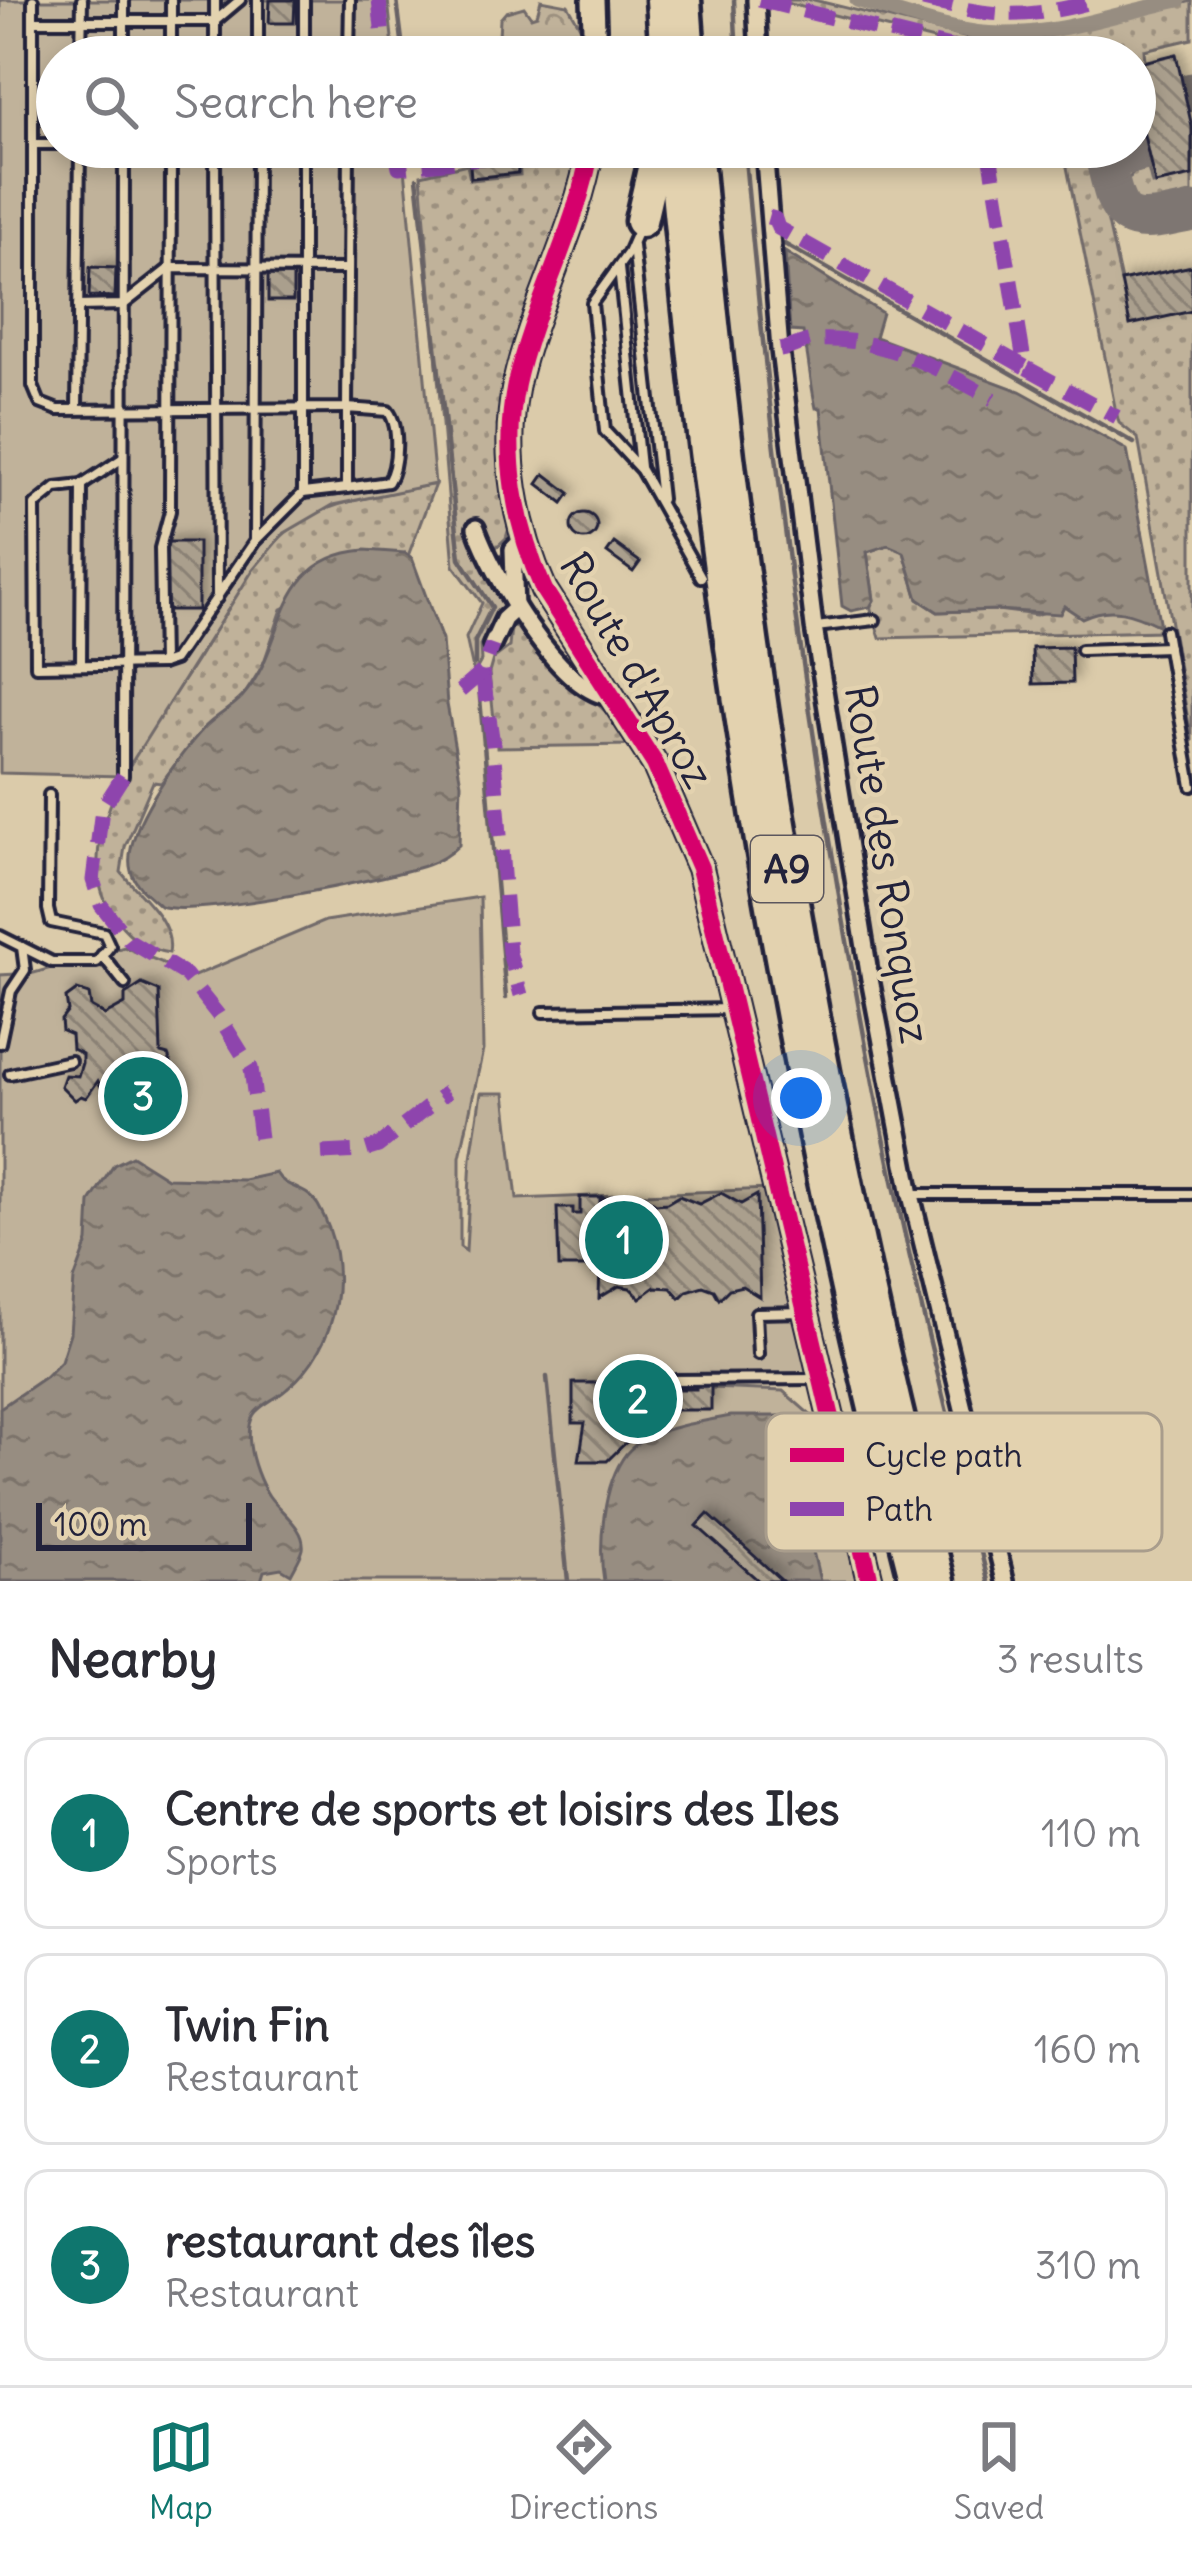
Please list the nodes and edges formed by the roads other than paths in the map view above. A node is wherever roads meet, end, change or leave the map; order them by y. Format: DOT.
graph roads {
  1 [pos="33,0"];
  2 [pos="82,0"];
  3 [pos="124,0"];
  4 [pos="171,0"];
  5 [pos="215,0"];
  6 [pos="240,0"];
  7 [pos="258,0"];
  8 [pos="304,0"];
  9 [pos="350,0"];
  10 [pos="593,0"];
  11 [pos="756,0"];
  12 [pos="670,7"];
  13 [pos="124,20"];
  14 [pos="171,20"];
  15 [pos="33,21"];
  16 [pos="81,21"];
  17 [pos="215,21"];
  18 [pos="81,36"];
  19 [pos="124,36"];
  20 [pos="171,36"];
  21 [pos="215,36"];
  22 [pos="258,36"];
  23 [pos="304,36"];
  24 [pos="349,36"];
  25 [pos="594,36"];
  26 [pos="681,36"];
  27 [pos="758,36"];
  28 [pos="33,144"];
  29 [pos="80,168"];
  30 [pos="124,168"];
  31 [pos="170,168"];
  32 [pos="215,168"];
  33 [pos="257,168"];
  34 [pos="304,168"];
  35 [pos="349,168"];
  36 [pos="586,168"];
  37 [pos="653,168"];
  38 [pos="675,168"];
  39 [pos="698,168"];
  40 [pos="765,168"];
  41 [pos="637,232"];
  42 [pos="619,266"];
  43 [pos="170,268"];
  44 [pos="215,268"];
  45 [pos="257,268"];
  46 [pos="303,268"];
  47 [pos="348,269"];
  48 [pos="123,305"];
  49 [pos="78,306"];
  50 [pos="347,408"];
  51 [pos="77,410"];
  52 [pos="123,410"];
  53 [pos="170,410"];
  54 [pos="214,410"];
  55 [pos="256,410"];
  56 [pos="303,410"];
  57 [pos="123,458"];
  58 [pos="641,470"];
  59 [pos="82,484"];
  60 [pos="347,488"];
  61 [pos="303,493"];
  62 [pos="662,507"];
  63 [pos="476,528"];
  64 [pos="524,538"];
  65 [pos="255,541"];
  66 [pos="701,577"];
  67 [pos="218,599"];
  68 [pos="515,609"];
  69 [pos="874,620"];
  70 [pos="814,627"];
  71 [pos="1165,631"];
  72 [pos="492,645"];
  73 [pos="1168,647"];
  74 [pos="1081,650"];
  75 [pos="123,664"];
  76 [pos="162,664"];
  77 [pos="81,665"];
  78 [pos="612,697"];
  79 [pos="746,758"];
  80 [pos="123,776"];
  81 [pos="1192,786"];
  82 [pos="49,795"];
  83 [pos="0,936"];
  84 [pos="22,947"];
  85 [pos="102,956"];
  86 [pos="125,984"];
  87 [pos="735,1009"];
  88 [pos="543,1012"];
  89 [pos="0,1043"];
  90 [pos="70,1061"];
  91 [pos="10,1074"];
  92 [pos="1192,1194"];
  93 [pos="911,1195"];
  94 [pos="806,1312"];
  95 [pos="758,1354"];
  96 [pos="822,1379"];
  97 [pos="674,1380"];
  98 [pos="830,1413"];
  99 [pos="877,1413"];
  100 [pos="900,1413"];
  101 [pos="964,1413"];
  102 [pos="863,1551"];
  103 [pos="909,1551"];
  104 [pos="932,1551"];
  105 [pos="998,1551"];
  106 [pos="870,1581"];
  107 [pos="916,1581"];
  108 [pos="939,1581"];
  109 [pos="1005,1581"];
  1 -- 15 [label="lane"];
  2 -- 16 [label="lane"];
  3 -- 13 [label="lane"];
  4 -- 14 [label="lane"];
  5 -- 17 [label="lane"];
  6 -- 17 [label="lane"];
  7 -- 22 [label="lane"];
  8 -- 23 [label="lane"];
  9 -- 24 [label="lane"];
  10 -- 25 [label="street"];
  11 -- 27 [label="street"];
  12 -- 26 [label="highway"];
  13 -- 14 [label="lane"];
  13 -- 16 [label="lane"];
  13 -- 19 [label="lane"];
  14 -- 17 [label="lane"];
  14 -- 20 [label="lane"];
  15 -- 16 [label="lane"];
  15 -- 28 [label="lane"];
  16 -- 18 [label="lane"];
  17 -- 21 [label="lane"];
  28 -- 51 [label="lane"];
  29 -- 49 [label="lane"];
  30 -- 48 [label="lane"];
  31 -- 43 [label="lane"];
  32 -- 44 [label="lane"];
  33 -- 45 [label="lane"];
  34 -- 46 [label="lane"];
  35 -- 47 [label="lane"];
  36 -- 64 [label="street, Route d'Aproz"];
  37 -- 41 [label="highway"];
  38 -- 79 [label="highway, A9"];
  39 -- 100 [label="highway, A9"];
  40 -- 70 [label="street, Route des Ronquoz"];
  41 -- 42 [label="lane"];
  41 -- 62 [label="lane"];
  42 -- 58 [label="lane"];
  42 -- 58 [label="lane"];
  43 -- 44 [label="lane"];
  43 -- 48 [label="lane"];
  43 -- 53 [label="lane"];
  44 -- 45 [label="lane"];
  44 -- 54 [label="lane"];
  45 -- 46 [label="lane"];
  45 -- 55 [label="lane"];
  46 -- 47 [label="lane"];
  46 -- 56 [label="lane"];
  47 -- 50 [label="lane"];
  48 -- 49 [label="lane"];
  48 -- 52 [label="lane"];
  49 -- 51 [label="lane"];
  50 -- 56 [label="lane"];
  50 -- 60 [label="lane"];
  50 -- 60 [label="lane"];
  51 -- 52 [label="lane"];
  52 -- 53 [label="lane"];
  52 -- 57 [label="lane"];
  53 -- 54 [label="lane"];
  53 -- 76 [label="lane"];
  54 -- 55 [label="lane"];
  54 -- 67 [label="lane"];
  55 -- 56 [label="lane"];
  55 -- 65 [label="lane"];
  56 -- 61 [label="lane"];
  57 -- 59 [label="lane"];
  57 -- 75 [label="lane"];
  58 -- 62 [label="lane"];
  59 -- 77 [label="lane"];
  59 -- 77 [label="lane"];
  60 -- 61 [label="lane"];
  61 -- 65 [label="lane"];
  62 -- 66 [label="lane"];
  63 -- 68 [label="street"];
  64 -- 68 [label="street"];
  64 -- 78 [label="street, Route d'Aproz"];
  65 -- 67 [label="lane"];
  66 -- 79 [label="highway"];
  67 -- 76 [label="lane"];
  68 -- 72 [label="street"];
  68 -- 78 [label="street"];
  69 -- 70 [label="lane"];
  70 -- 93 [label="street, Route des Ronquoz"];
  71 -- 73 [label="lane"];
  73 -- 74 [label="lane"];
  73 -- 81 [label="lane"];
  75 -- 76 [label="lane"];
  75 -- 77 [label="lane"];
  75 -- 80 [label="lane"];
  78 -- 87 [label="street, Route d'Aproz"];
  79 -- 99 [label="highway, A9"];
  82 -- 85 [label="lane"];
  83 -- 84 [label="lane"];
  84 -- 85 [label="lane"];
  84 -- 89 [label="lane"];
  85 -- 86 [label="lane"];
  87 -- 88 [label="lane"];
  87 -- 94 [label="street, Route d'Aproz"];
  90 -- 91 [label="lane"];
  92 -- 93 [label="lane"];
  93 -- 101 [label="street, Route des Ronquoz"];
  94 -- 95 [label="lane"];
  94 -- 96 [label="street, Route d'Aproz"];
  96 -- 97 [label="lane"];
  96 -- 98 [label="street, Route d'Aproz"];
  102 -- 106 [label="street, Route d'Aproz"];
  103 -- 107 [label="highway, A9"];
  104 -- 108 [label="highway, A9"];
  105 -- 109 [label="street, Route des Ronquoz"];
}
